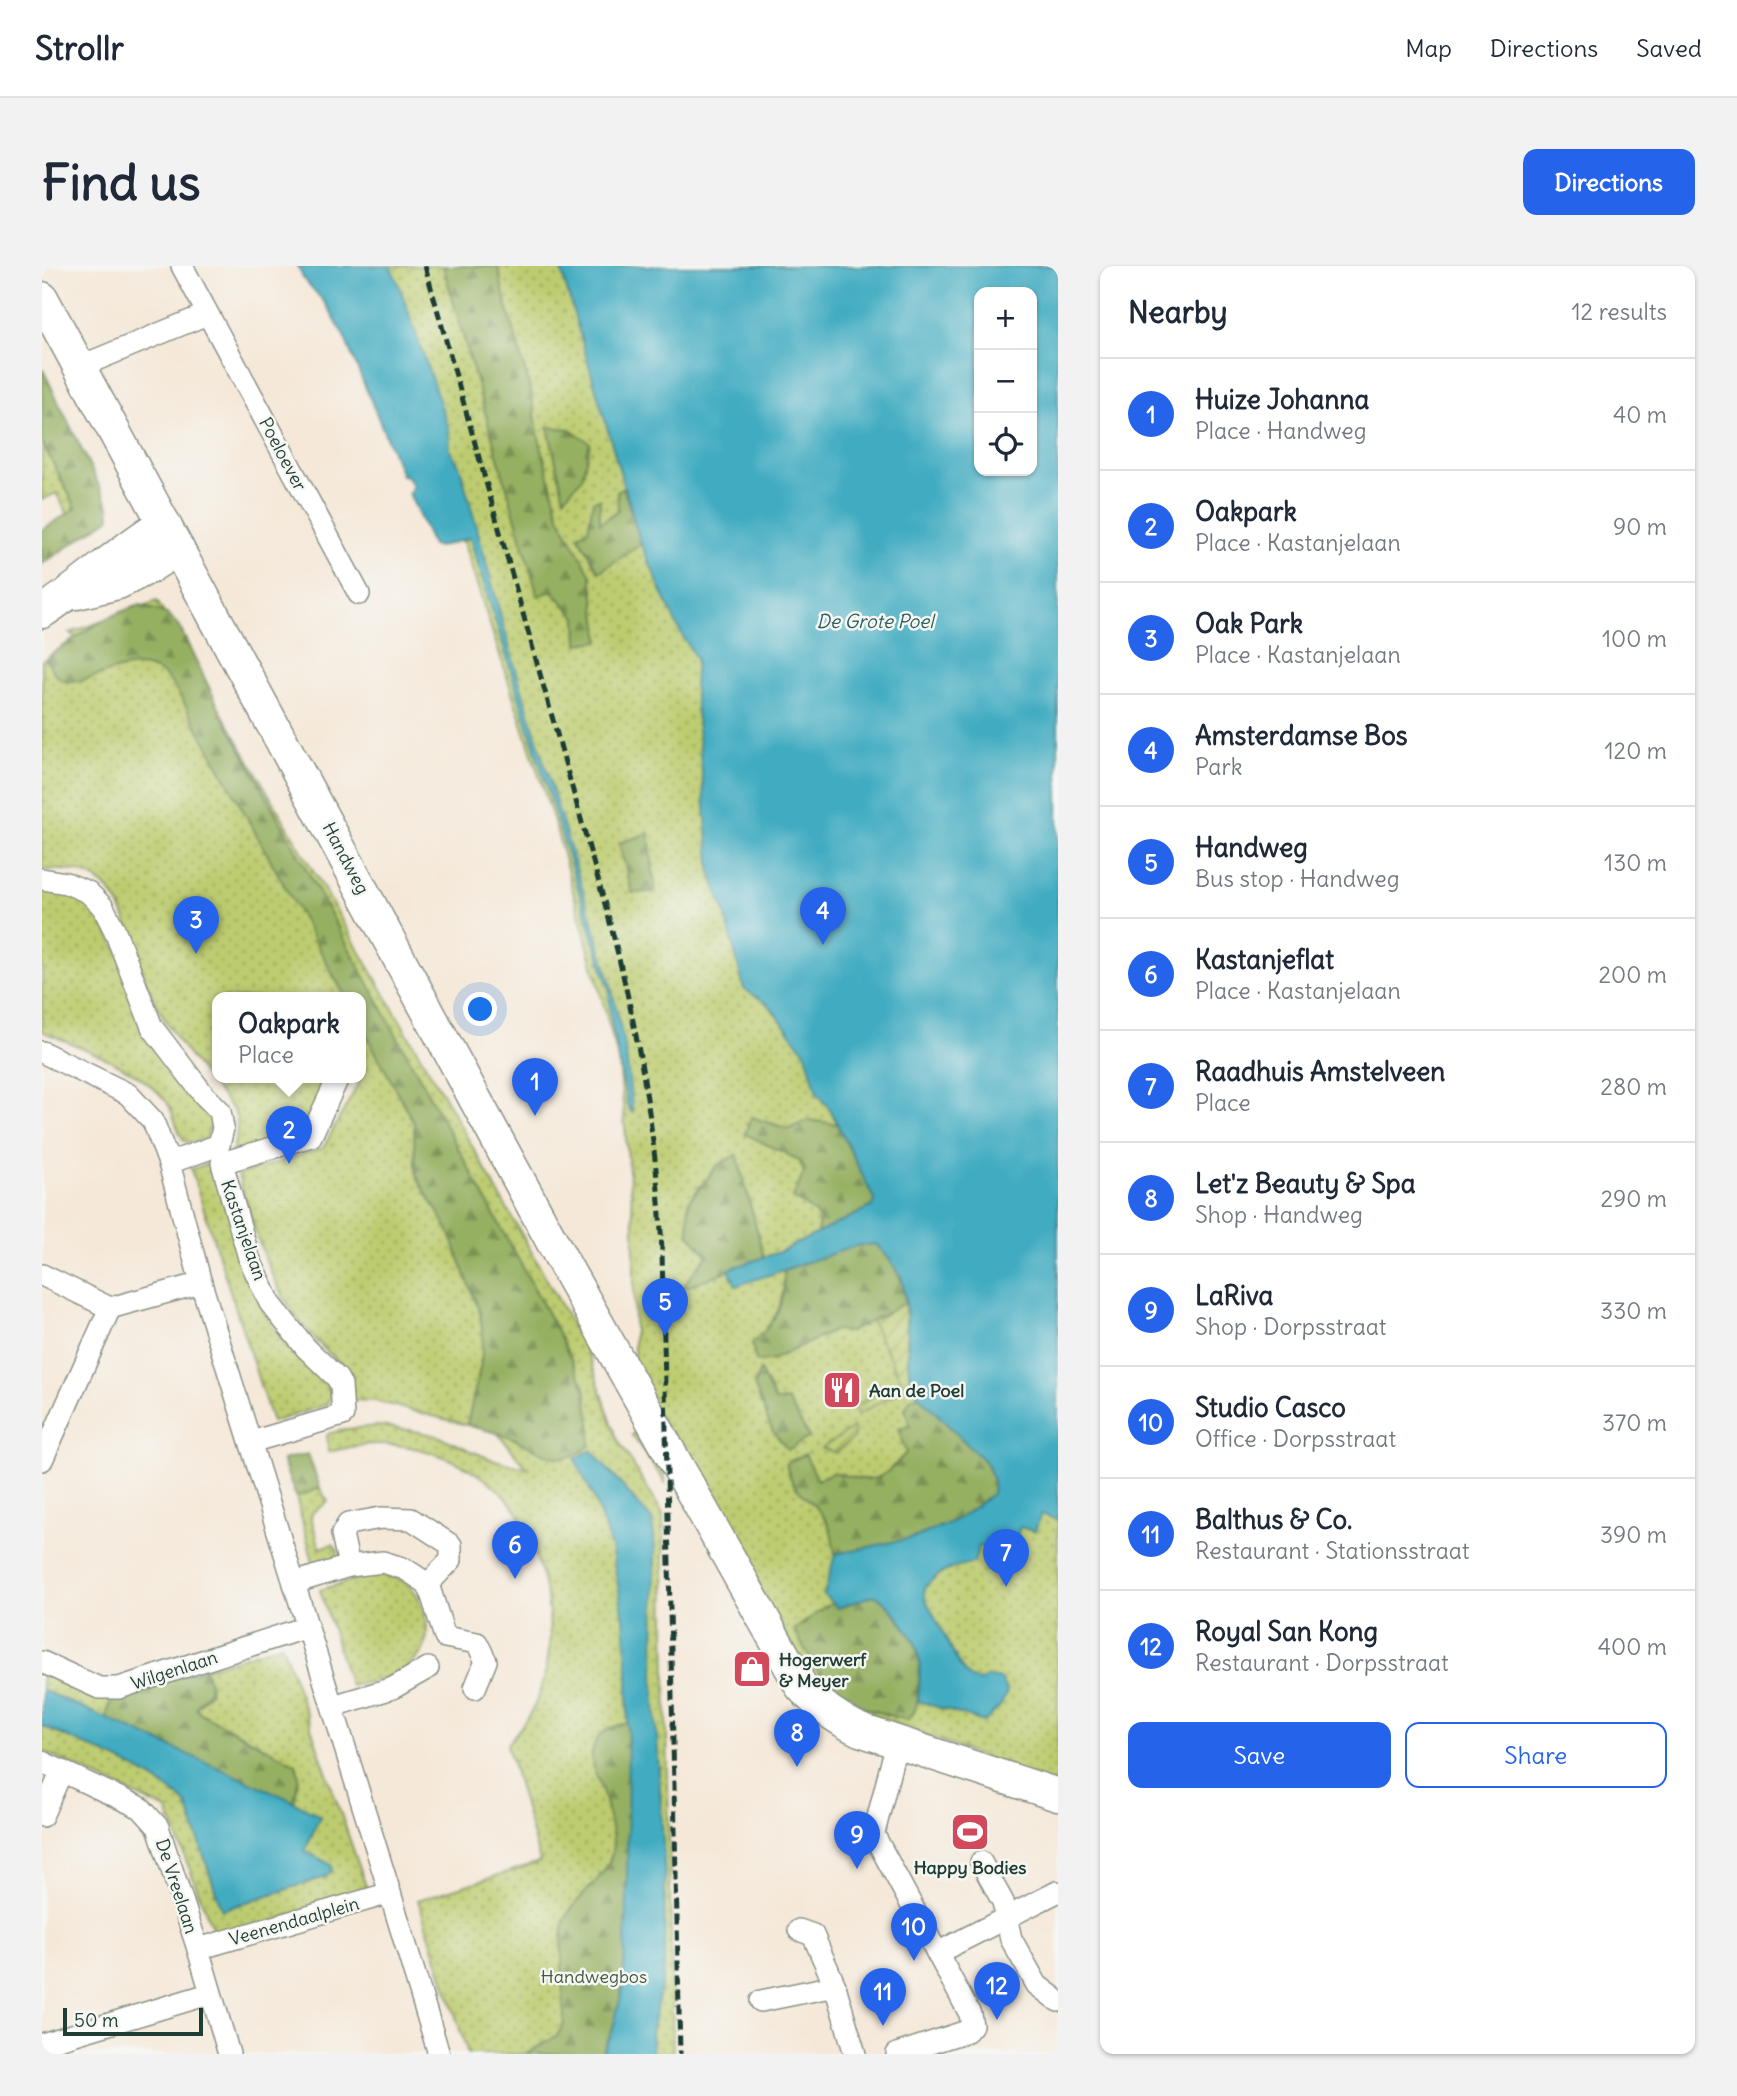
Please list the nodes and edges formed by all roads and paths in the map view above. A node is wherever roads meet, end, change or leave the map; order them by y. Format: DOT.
graph roads {
  1 [pos="183,266"];
  2 [pos="42,298"];
  3 [pos="207,314"];
  4 [pos="79,367"];
  5 [pos="171,536"];
  6 [pos="359,594"];
  7 [pos="55,604"];
  8 [pos="42,879"];
  9 [pos="42,1052"];
  10 [pos="336,1083"];
  11 [pos="169,1163"];
  12 [pos="42,1275"];
  13 [pos="201,1283"];
  14 [pos="110,1308"];
  15 [pos="251,1442"];
  16 [pos="42,1460"];
  17 [pos="349,1566"];
  18 [pos="294,1583"];
  19 [pos="428,1584"];
  20 [pos="307,1627"];
  21 [pos="42,1662"];
  22 [pos="428,1668"];
  23 [pos="475,1688"];
  24 [pos="332,1706"];
  25 [pos="897,1741"];
  26 [pos="52,1766"];
  27 [pos="1058,1795"];
  28 [pos="42,1816"];
  29 [pos="981,1862"];
  30 [pos="1057,1892"];
  31 [pos="390,1893"];
  32 [pos="1005,1919"];
  33 [pos="799,1930"];
  34 [pos="198,1949"];
  35 [pos="937,1953"];
  36 [pos="835,1986"];
  37 [pos="209,1994"];
  38 [pos="761,2001"];
  39 [pos="1058,2001"];
  40 [pos="42,2044"];
  41 [pos="229,2054"];
  42 [pos="439,2054"];
  43 [pos="855,2054"];
  44 [pos="897,2054"];
  1 -- 3 [label="street, Poeloever"];
  2 -- 4 [label="main road, Handweg"];
  3 -- 4 [label="street"];
  3 -- 6 [label="street, Poeloever"];
  4 -- 5 [label="main road, Handweg"];
  5 -- 7 [label="main road"];
  5 -- 25 [label="main road, Handweg"];
  8 -- 11 [label="street"];
  9 -- 11 [label="street"];
  10 -- 15 [label="street, Kastanjelaan"];
  11 -- 13 [label="street"];
  12 -- 14 [label="street"];
  13 -- 14 [label="street"];
  13 -- 15 [label="street"];
  14 -- 16 [label="street"];
  15 -- 18 [label="street"];
  17 -- 18 [label="street"];
  17 -- 19 [label="street"];
  17 -- 19 [label="street"];
  18 -- 20 [label="street"];
  19 -- 23 [label="street"];
  20 -- 21 [label="street, Wilgenlaan"];
  20 -- 24 [label="street"];
  22 -- 24 [label="street"];
  24 -- 31 [label="street"];
  25 -- 27 [label="main road, Handweg"];
  25 -- 35 [label="street"];
  26 -- 28 [label="street"];
  26 -- 34 [label="street, De Vreelaan"];
  29 -- 32 [label="street"];
  30 -- 32 [label="street"];
  31 -- 34 [label="street, Veenendaalplein"];
  31 -- 42 [label="street"];
  32 -- 35 [label="street"];
  32 -- 39 [label="street"];
  33 -- 36 [label="street"];
  34 -- 37 [label="street, De Vreelaan"];
  35 -- 44 [label="street"];
  36 -- 38 [label="street"];
  36 -- 43 [label="street"];
  37 -- 40 [label="street"];
  37 -- 41 [label="street, De Vreelaan"];
}
